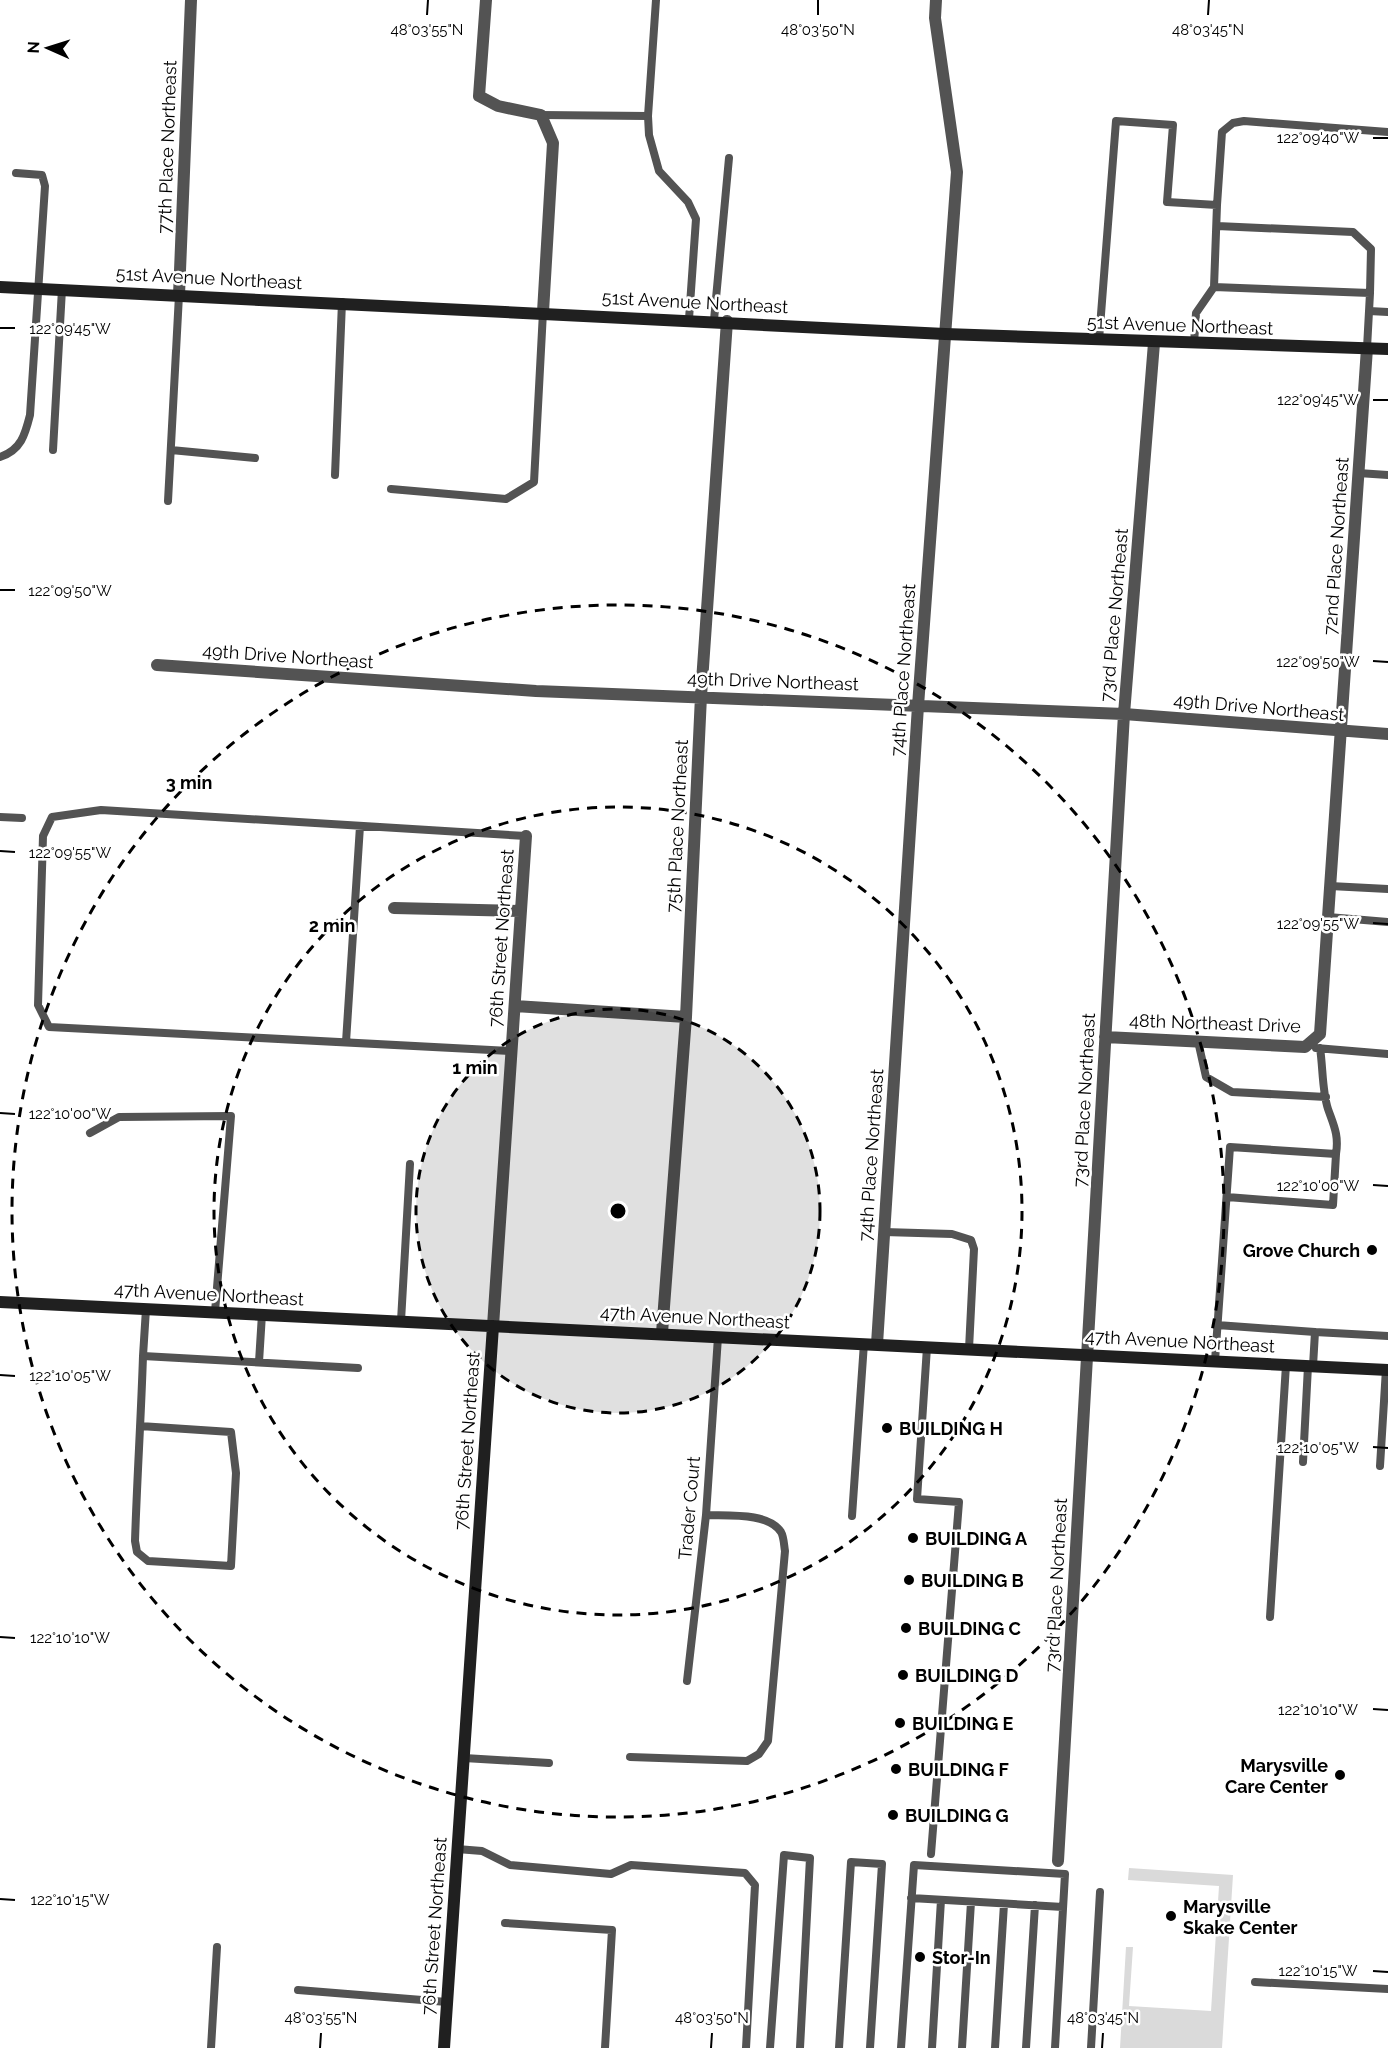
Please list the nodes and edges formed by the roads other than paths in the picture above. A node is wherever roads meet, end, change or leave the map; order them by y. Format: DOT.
graph roads {
  1 [pos="191,0"];
  2 [pos="486,0"];
  3 [pos="656,0"];
  4 [pos="936,0"];
  5 [pos="541,115"];
  6 [pos="648,116"];
  7 [pos="1388,132"];
  8 [pos="729,158"];
  9 [pos="16,173"];
  10 [pos="1218,205"];
  11 [pos="1217,226"];
  12 [pos="1214,286"];
  13 [pos="0,287"];
  14 [pos="36,288"];
  15 [pos="62,289"];
  16 [pos="1370,293"];
  17 [pos="179,295"];
  18 [pos="342,302"];
  19 [pos="1369,311"];
  20 [pos="543,312"];
  21 [pos="1388,312"];
  22 [pos="689,319"];
  23 [pos="714,321"];
  24 [pos="728,321"];
  25 [pos="945,334"];
  26 [pos="1099,340"];
  27 [pos="1154,343"];
  28 [pos="1194,344"];
  29 [pos="1367,348"];
  30 [pos="1388,349"];
  31 [pos="53,450"];
  32 [pos="171,450"];
  33 [pos="0,457"];
  34 [pos="255,458"];
  35 [pos="1358,473"];
  36 [pos="335,475"];
  37 [pos="1388,475"];
  38 [pos="391,489"];
  39 [pos="168,501"];
  40 [pos="157,665"];
  41 [pos="701,696"];
  42 [pos="918,706"];
  43 [pos="1124,714"];
  44 [pos="1341,732"];
  45 [pos="1388,734"];
  46 [pos="0,817"];
  47 [pos="22,818"];
  48 [pos="360,826"];
  49 [pos="526,837"];
  50 [pos="1330,886"];
  51 [pos="1388,889"];
  52 [pos="394,908"];
  53 [pos="521,911"];
  54 [pos="1328,917"];
  55 [pos="1388,922"];
  56 [pos="514,1006"];
  57 [pos="686,1017"];
  58 [pos="1320,1034"];
  59 [pos="1105,1037"];
  60 [pos="1198,1041"];
  61 [pos="346,1042"];
  62 [pos="1303,1047"];
  63 [pos="1320,1048"];
  64 [pos="512,1051"];
  65 [pos="1388,1054"];
  66 [pos="1326,1097"];
  67 [pos="90,1132"];
  68 [pos="1336,1154"];
  69 [pos="410,1164"];
  70 [pos="1227,1197"];
  71 [pos="884,1232"];
  72 [pos="0,1302"];
  73 [pos="146,1309"];
  74 [pos="215,1312"];
  75 [pos="262,1314"];
  76 [pos="401,1321"];
  77 [pos="1217,1325"];
  78 [pos="493,1326"];
  79 [pos="1315,1332"];
  80 [pos="662,1333"];
  81 [pos="1388,1336"];
  82 [pos="718,1337"];
  83 [pos="871,1344"];
  84 [pos="927,1347"];
  85 [pos="969,1349"];
  86 [pos="1087,1355"];
  87 [pos="143,1356"];
  88 [pos="1215,1361"];
  89 [pos="259,1362"];
  90 [pos="1286,1365"];
  91 [pos="1311,1366"];
  92 [pos="358,1368"];
  93 [pos="1387,1370"];
  94 [pos="140,1426"];
  95 [pos="1303,1462"];
  96 [pos="1380,1467"];
  97 [pos="706,1515"];
  98 [pos="852,1516"];
  99 [pos="1270,1617"];
  100 [pos="687,1681"];
  101 [pos="630,1757"];
  102 [pos="464,1758"];
  103 [pos="549,1763"];
  104 [pos="458,1849"];
  105 [pos="931,1854"];
  106 [pos="1058,1861"];
  107 [pos="1100,1892"];
  108 [pos="911,1898"];
  109 [pos="941,1900"];
  110 [pos="971,1902"];
  111 [pos="1004,1904"];
  112 [pos="1035,1905"];
  113 [pos="1063,1907"];
  114 [pos="505,1923"];
  115 [pos="217,1947"];
  116 [pos="1255,1982"];
  117 [pos="1388,1989"];
  118 [pos="298,1990"];
  119 [pos="447,2002"];
  120 [pos="211,2048"];
  121 [pos="444,2048"];
  122 [pos="605,2048"];
  123 [pos="746,2048"];
  124 [pos="770,2048"];
  125 [pos="800,2048"];
  126 [pos="839,2048"];
  127 [pos="870,2048"];
  128 [pos="901,2048"];
  129 [pos="932,2048"];
  130 [pos="962,2048"];
  131 [pos="995,2048"];
  132 [pos="1026,2048"];
  133 [pos="1055,2048"];
  134 [pos="1091,2048"];
  1 -- 17 [label="street, 77th Place Northeast"];
  2 -- 5 [label="street"];
  3 -- 6 [label="lane"];
  4 -- 25 [label="street, 74th Place Northeast"];
  5 -- 6 [label="lane"];
  5 -- 20 [label="street"];
  6 -- 22 [label="lane"];
  7 -- 10 [label="lane"];
  8 -- 23 [label="lane"];
  9 -- 14 [label="lane"];
  10 -- 11 [label="lane"];
  10 -- 26 [label="lane"];
  11 -- 12 [label="lane"];
  11 -- 16 [label="lane"];
  12 -- 16 [label="lane"];
  12 -- 28 [label="lane"];
  13 -- 14 [label="street, 51st Avenue Northeast"];
  14 -- 15 [label="street, 51st Avenue Northeast"];
  14 -- 33 [label="lane"];
  15 -- 17 [label="street, 51st Avenue Northeast"];
  15 -- 31 [label="lane"];
  16 -- 19 [label="lane"];
  17 -- 18 [label="street, 51st Avenue Northeast"];
  17 -- 32 [label="lane"];
  18 -- 20 [label="street, 51st Avenue Northeast"];
  18 -- 36 [label="lane"];
  19 -- 21 [label="lane"];
  19 -- 29 [label="lane"];
  20 -- 22 [label="street, 51st Avenue Northeast"];
  20 -- 38 [label="lane"];
  22 -- 23 [label="street, 51st Avenue Northeast"];
  23 -- 24 [label="street, 51st Avenue Northeast"];
  24 -- 25 [label="street, 51st Avenue Northeast"];
  24 -- 41 [label="street, 75th Place Northeast"];
  25 -- 26 [label="street, 51st Avenue Northeast"];
  25 -- 42 [label="street, 74th Place Northeast"];
  26 -- 27 [label="street, 51st Avenue Northeast"];
  27 -- 28 [label="street, 51st Avenue Northeast"];
  27 -- 43 [label="street, 73rd Place Northeast"];
  28 -- 29 [label="street, 51st Avenue Northeast"];
  29 -- 30 [label="street, 51st Avenue Northeast"];
  29 -- 35 [label="street, 72nd Place Northeast"];
  32 -- 34 [label="lane"];
  32 -- 39 [label="lane"];
  35 -- 37 [label="lane"];
  35 -- 44 [label="street, 72nd Place Northeast"];
  40 -- 41 [label="street, 49th Drive Northeast"];
  41 -- 42 [label="street, 49th Drive Northeast"];
  41 -- 57 [label="street, 75th Place Northeast"];
  42 -- 43 [label="street, 49th Drive Northeast"];
  42 -- 71 [label="street, 74th Place Northeast"];
  43 -- 44 [label="street, 49th Drive Northeast"];
  43 -- 59 [label="street, 73rd Place Northeast"];
  44 -- 45 [label="street, 49th Drive Northeast"];
  44 -- 50 [label="street, 72nd Place Northeast"];
  46 -- 47 [label="lane"];
  48 -- 49 [label="lane"];
  48 -- 61 [label="lane"];
  48 -- 61 [label="lane"];
  49 -- 53 [label="street, 76th Street Northeast"];
  50 -- 51 [label="lane"];
  50 -- 54 [label="street, 72nd Place Northeast"];
  52 -- 53 [label="street"];
  53 -- 56 [label="street, 76th Street Northeast"];
  54 -- 55 [label="lane"];
  54 -- 58 [label="street, 72nd Place Northeast"];
  56 -- 57 [label="street"];
  56 -- 64 [label="street, 76th Street Northeast"];
  57 -- 80 [label="street, 75th Place Northeast"];
  58 -- 62 [label="street, 48th Northeast Drive"];
  59 -- 60 [label="street, 48th Northeast Drive"];
  59 -- 86 [label="street, 73rd Place Northeast"];
  60 -- 62 [label="street, 48th Northeast Drive"];
  60 -- 66 [label="lane"];
  61 -- 64 [label="lane"];
  62 -- 63 [label="lane"];
  63 -- 65 [label="lane"];
  63 -- 66 [label="lane"];
  64 -- 78 [label="street, 76th Street Northeast"];
  66 -- 68 [label="lane"];
  67 -- 74 [label="lane"];
  68 -- 70 [label="lane"];
  68 -- 70 [label="lane"];
  69 -- 76 [label="lane"];
  70 -- 77 [label="lane"];
  71 -- 83 [label="street, 74th Place Northeast"];
  71 -- 85 [label="lane"];
  72 -- 73 [label="street, 47th Avenue Northeast"];
  73 -- 74 [label="street, 47th Avenue Northeast"];
  73 -- 87 [label="lane"];
  74 -- 75 [label="street, 47th Avenue Northeast"];
  75 -- 76 [label="street, 47th Avenue Northeast"];
  75 -- 89 [label="lane"];
  76 -- 78 [label="street, 47th Avenue Northeast"];
  77 -- 79 [label="lane"];
  77 -- 88 [label="lane"];
  78 -- 80 [label="street, 47th Avenue Northeast"];
  78 -- 102 [label="street, 76th Street Northeast"];
  79 -- 81 [label="lane"];
  79 -- 91 [label="lane"];
  80 -- 82 [label="street, 47th Avenue Northeast"];
  82 -- 83 [label="street, 47th Avenue Northeast"];
  82 -- 97 [label="lane, Trader Court"];
  83 -- 84 [label="street, 47th Avenue Northeast"];
  83 -- 98 [label="lane"];
  84 -- 85 [label="street, 47th Avenue Northeast"];
  84 -- 105 [label="lane"];
  85 -- 86 [label="street, 47th Avenue Northeast"];
  86 -- 88 [label="street, 47th Avenue Northeast"];
  86 -- 106 [label="street, 73rd Place Northeast"];
  87 -- 89 [label="lane"];
  87 -- 94 [label="lane"];
  88 -- 90 [label="street, 47th Avenue Northeast"];
  89 -- 92 [label="lane"];
  90 -- 91 [label="street, 47th Avenue Northeast"];
  90 -- 99 [label="lane"];
  91 -- 93 [label="street, 47th Avenue Northeast"];
  91 -- 95 [label="lane"];
  93 -- 96 [label="lane"];
  94 -- 94 [label="lane"];
  97 -- 100 [label="lane, Trader Court"];
  97 -- 101 [label="lane"];
  102 -- 103 [label="lane"];
  102 -- 104 [label="street, 76th Street Northeast"];
  104 -- 119 [label="street, 76th Street Northeast"];
  104 -- 123 [label="lane"];
  107 -- 134 [label="lane"];
  108 -- 109 [label="lane"];
  108 -- 113 [label="lane"];
  108 -- 128 [label="lane"];
  109 -- 110 [label="lane"];
  109 -- 129 [label="lane"];
  110 -- 111 [label="lane"];
  110 -- 130 [label="lane"];
  111 -- 112 [label="lane"];
  111 -- 131 [label="lane"];
  112 -- 113 [label="lane"];
  112 -- 132 [label="lane"];
  113 -- 133 [label="lane"];
  114 -- 122 [label="lane"];
  115 -- 120 [label="lane"];
  116 -- 117 [label="lane"];
  118 -- 119 [label="lane"];
  119 -- 121 [label="street, 76th Street Northeast"];
  124 -- 125 [label="lane"];
  126 -- 127 [label="lane"];
}
